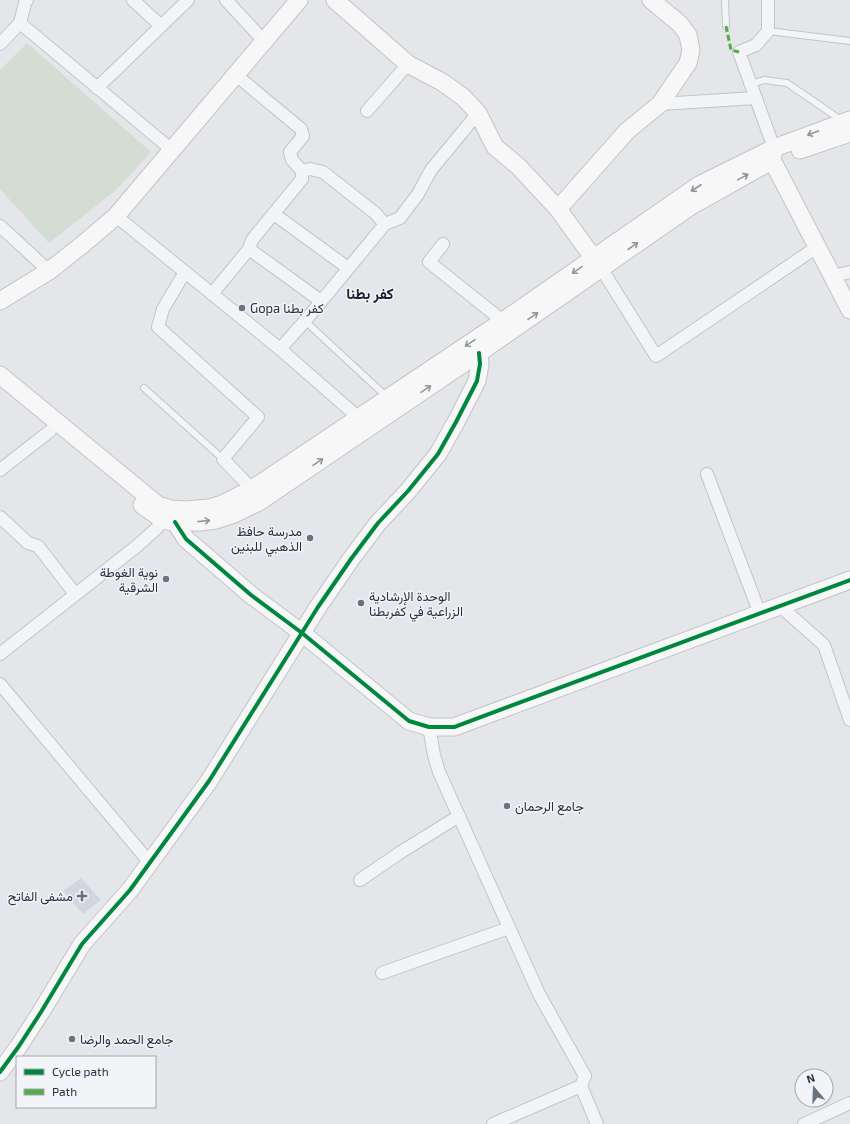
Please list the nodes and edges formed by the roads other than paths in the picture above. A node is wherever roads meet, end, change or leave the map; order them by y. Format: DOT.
graph roads {
  1 [pos="27,0"];
  2 [pos="133,0"];
  3 [pos="188,0"];
  4 [pos="226,0"];
  5 [pos="299,0"];
  6 [pos="335,0"];
  7 [pos="651,0"];
  8 [pos="726,0"];
  9 [pos="768,0"];
  10 [pos="20,23"];
  11 [pos="161,26"];
  12 [pos="726,26"];
  13 [pos="768,31"];
  14 [pos="264,41"];
  15 [pos="850,41"];
  16 [pos="0,44"];
  17 [pos="408,64"];
  18 [pos="236,75"];
  19 [pos="751,84"];
  20 [pos="98,88"];
  21 [pos="756,98"];
  22 [pos="660,104"];
  23 [pos="367,112"];
  24 [pos="478,113"];
  25 [pos="848,125"];
  26 [pos="172,150"];
  27 [pos="773,154"];
  28 [pos="302,172"];
  29 [pos="558,208"];
  30 [pos="274,214"];
  31 [pos="116,216"];
  32 [pos="385,224"];
  33 [pos="0,226"];
  34 [pos="443,244"];
  35 [pos="249,248"];
  36 [pos="817,248"];
  37 [pos="598,263"];
  38 [pos="348,268"];
  39 [pos="49,271"];
  40 [pos="185,272"];
  41 [pos="850,272"];
  42 [pos="832,276"];
  43 [pos="212,294"];
  44 [pos="1,296"];
  45 [pos="321,301"];
  46 [pos="850,310"];
  47 [pos="305,321"];
  48 [pos="503,321"];
  49 [pos="280,349"];
  50 [pos="479,353"];
  51 [pos="0,376"];
  52 [pos="144,388"];
  53 [pos="0,391"];
  54 [pos="388,398"];
  55 [pos="359,418"];
  56 [pos="50,431"];
  57 [pos="223,460"];
  58 [pos="0,470"];
  59 [pos="707,474"];
  60 [pos="252,489"];
  61 [pos="0,517"];
  62 [pos="169,521"];
  63 [pos="850,580"];
  64 [pos="75,594"];
  65 [pos="780,606"];
  66 [pos="760,614"];
  67 [pos="302,633"];
  68 [pos="0,654"];
  69 [pos="0,684"];
  70 [pos="845,688"];
  71 [pos="850,720"];
  72 [pos="429,727"];
  73 [pos="459,816"];
  74 [pos="150,863"];
  75 [pos="360,880"];
  76 [pos="509,928"];
  77 [pos="382,973"];
  78 [pos="0,1072"];
  79 [pos="582,1086"];
  80 [pos="850,1103"];
  81 [pos="493,1124"];
  82 [pos="596,1124"];
  83 [pos="804,1124"];
  1 -- 10 [label="street"];
  2 -- 11 [label="street"];
  3 -- 11 [label="street"];
  4 -- 14 [label="street"];
  5 -- 14 [label="street"];
  6 -- 17 [label="street"];
  7 -- 22 [label="street"];
  8 -- 12 [label="lane"];
  9 -- 13 [label="street"];
  10 -- 16 [label="street"];
  10 -- 20 [label="street"];
  11 -- 20 [label="street"];
  13 -- 15 [label="lane"];
  13 -- 19 [label="street"];
  14 -- 18 [label="street"];
  17 -- 23 [label="street"];
  17 -- 24 [label="street"];
  18 -- 26 [label="street"];
  18 -- 28 [label="street"];
  19 -- 21 [label="street"];
  19 -- 25 [label="lane"];
  20 -- 26 [label="street"];
  21 -- 22 [label="street"];
  21 -- 27 [label="street"];
  22 -- 29 [label="street"];
  24 -- 29 [label="street"];
  24 -- 32 [label="street"];
  25 -- 27 [label="street"];
  26 -- 31 [label="street"];
  27 -- 36 [label="street"];
  27 -- 37 [label="street"];
  28 -- 30 [label="street"];
  28 -- 32 [label="street"];
  29 -- 37 [label="street"];
  30 -- 35 [label="street"];
  30 -- 38 [label="street"];
  31 -- 39 [label="street"];
  31 -- 40 [label="street"];
  32 -- 38 [label="street"];
  33 -- 39 [label="street"];
  34 -- 48 [label="street"];
  35 -- 43 [label="street"];
  35 -- 45 [label="street"];
  36 -- 37 [label="street"];
  36 -- 42 [label="street"];
  37 -- 48 [label="street, one-way"];
  50 -- 37 [label="street, one-way"];
  38 -- 45 [label="street"];
  39 -- 44 [label="street"];
  40 -- 43 [label="street"];
  40 -- 57 [label="street"];
  41 -- 42 [label="street"];
  42 -- 46 [label="street"];
  43 -- 49 [label="street"];
  45 -- 47 [label="street"];
  47 -- 49 [label="street"];
  47 -- 54 [label="lane"];
  48 -- 54 [label="street, one-way"];
  49 -- 55 [label="street"];
  62 -- 50 [label="street, one-way"];
  50 -- 67 [label="street"];
  51 -- 60 [label="street"];
  52 -- 57 [label="lane"];
  53 -- 56 [label="street"];
  54 -- 55 [label="street"];
  55 -- 60 [label="street"];
  56 -- 58 [label="street"];
  56 -- 62 [label="street"];
  57 -- 60 [label="street"];
  59 -- 66 [label="street"];
  61 -- 64 [label="street"];
  62 -- 64 [label="street"];
  62 -- 67 [label="street"];
  63 -- 65 [label="street"];
  64 -- 68 [label="street"];
  65 -- 66 [label="street"];
  65 -- 70 [label="street"];
  66 -- 72 [label="street"];
  67 -- 72 [label="street"];
  67 -- 74 [label="street"];
  69 -- 74 [label="street"];
  70 -- 71 [label="street"];
  72 -- 73 [label="street"];
  73 -- 75 [label="street"];
  73 -- 76 [label="street"];
  74 -- 78 [label="street"];
  76 -- 77 [label="street"];
  76 -- 79 [label="street"];
  79 -- 81 [label="street"];
  79 -- 82 [label="street"];
  80 -- 83 [label="street"];
}
